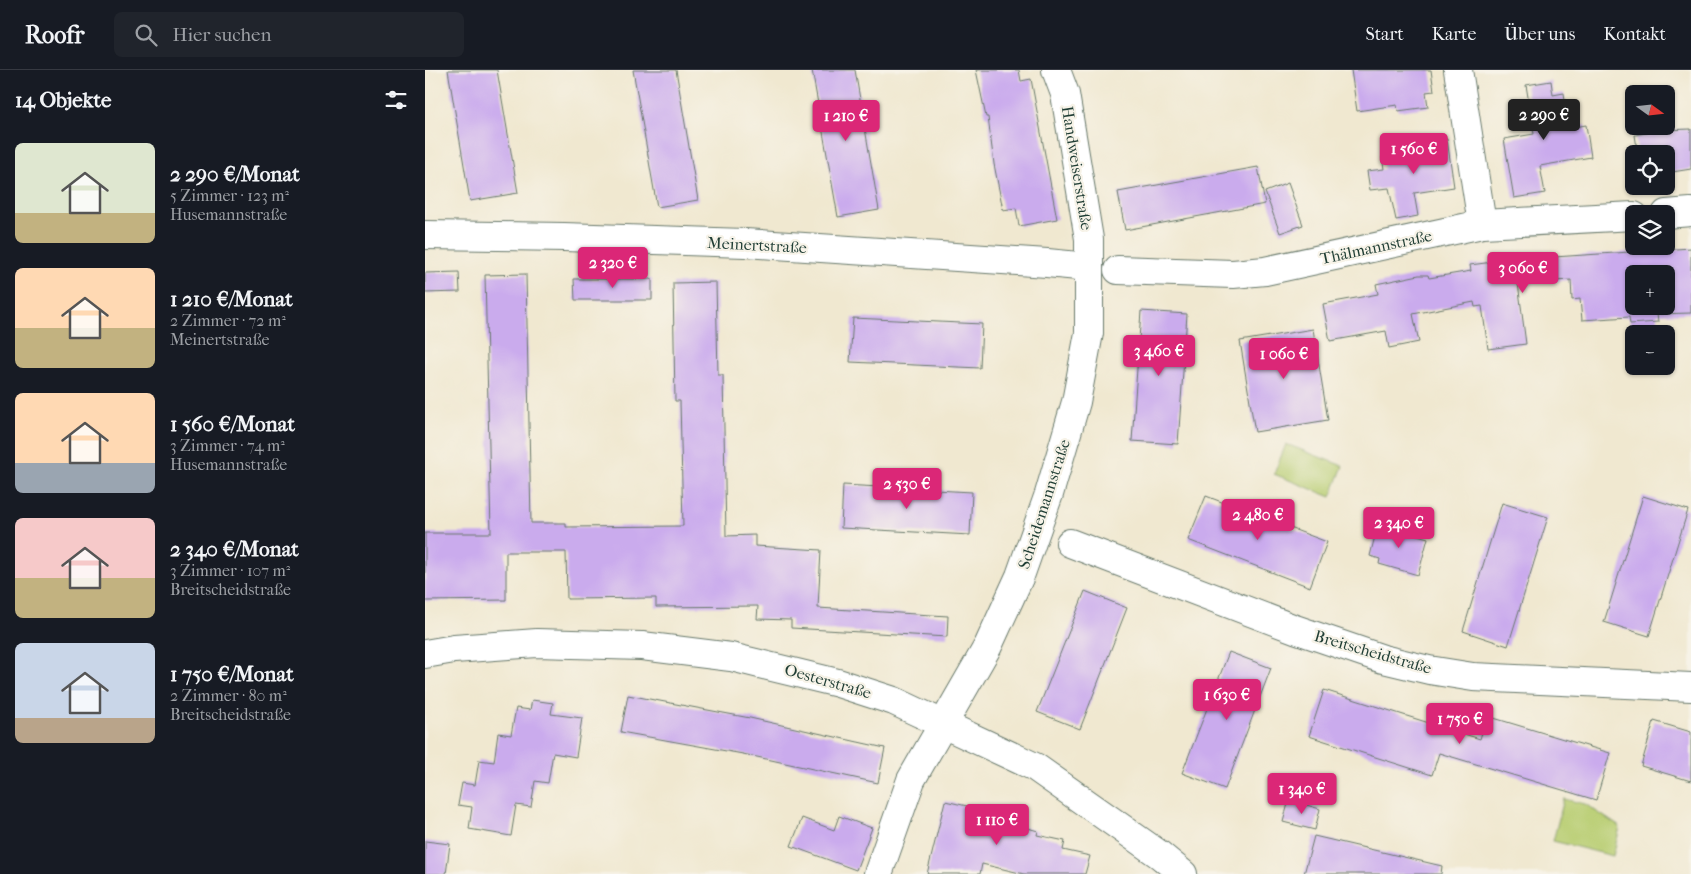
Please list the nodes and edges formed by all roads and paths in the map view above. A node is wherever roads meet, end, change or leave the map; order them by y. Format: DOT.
graph roads {
  1 [pos="1055,70"];
  2 [pos="1458,70"];
  3 [pos="1691,212"];
  4 [pos="1675,213"];
  5 [pos="1625,216"];
  6 [pos="1482,224"];
  7 [pos="425,235"];
  8 [pos="1089,267"];
  9 [pos="1118,270"];
  10 [pos="1070,543"];
  11 [pos="425,654"];
  12 [pos="1691,688"];
  13 [pos="943,723"];
  14 [pos="878,874"];
  15 [pos="1183,874"];
  1 -- 8 [label="street, Handweiserstraße"];
  2 -- 6 [label="street"];
  3 -- 4 [label="street"];
  5 -- 6 [label="street, Thälmannstraße"];
  6 -- 9 [label="street, Thälmannstraße"];
  7 -- 8 [label="street, Meinertstraße"];
  8 -- 13 [label="street, Scheidemannstraße"];
  10 -- 12 [label="street, Breitscheidstraße"];
  11 -- 13 [label="street, Oesterstraße"];
  13 -- 14 [label="street, Scheidemannstraße"];
  13 -- 15 [label="street, Oesterstraße"];
}
